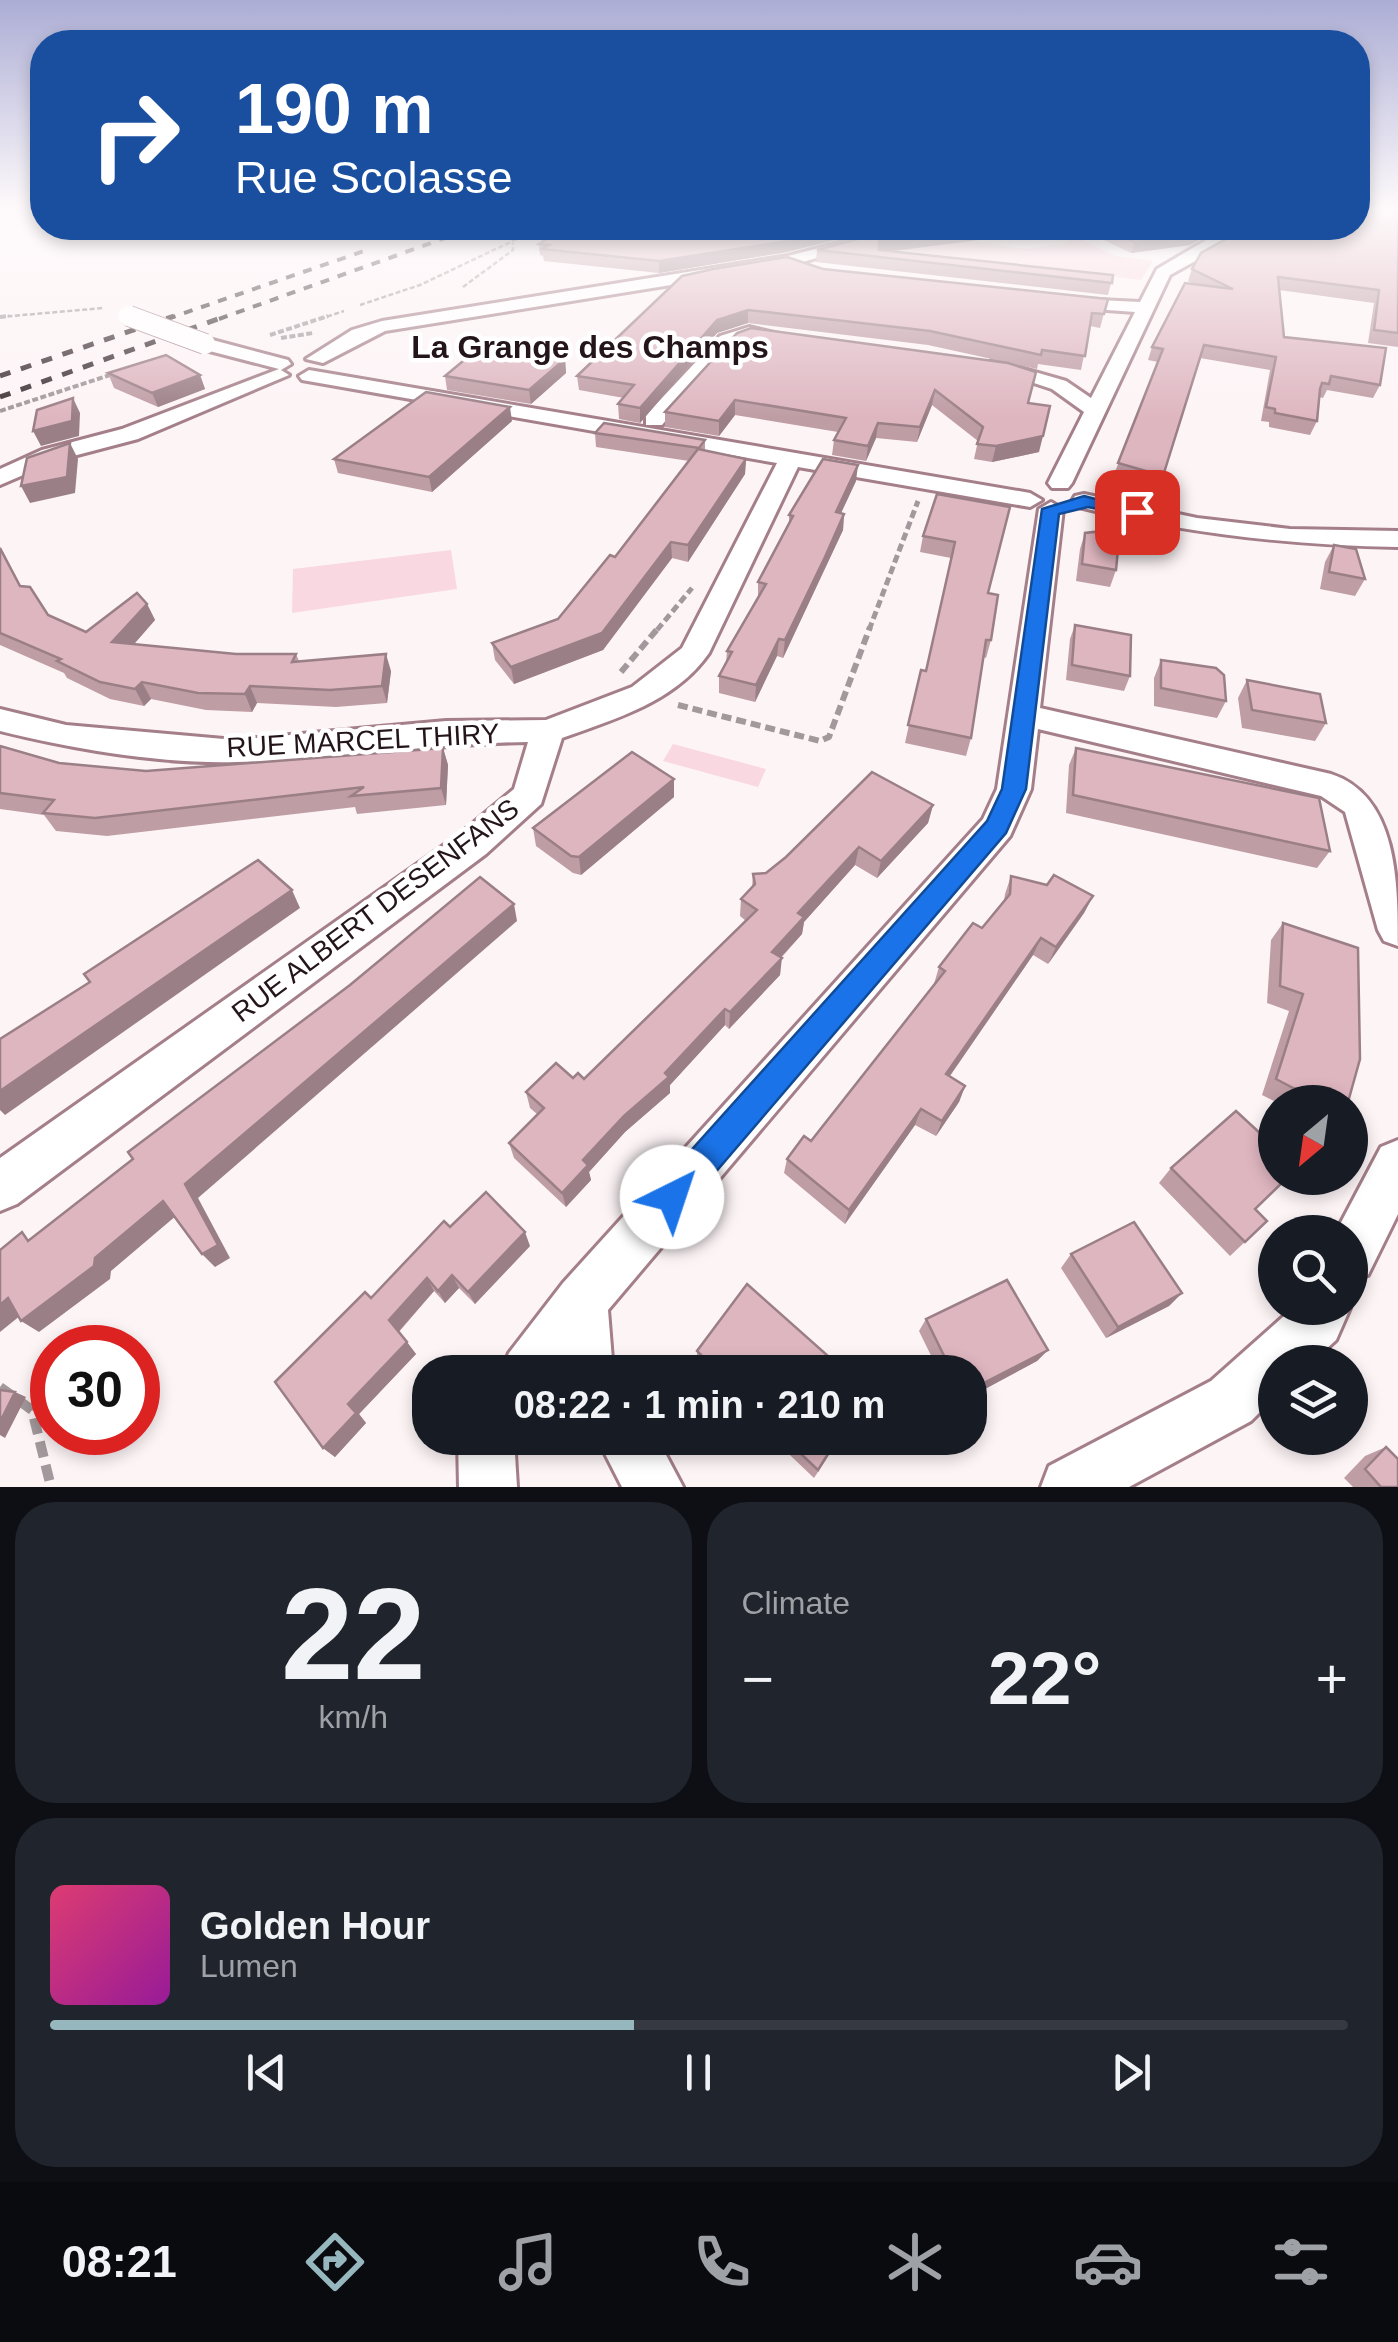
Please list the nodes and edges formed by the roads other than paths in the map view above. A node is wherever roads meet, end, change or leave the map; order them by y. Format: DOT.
graph roads {
  1 [pos="678,279"];
  2 [pos="1159,279"];
  3 [pos="1050,301"];
  4 [pos="1144,308"];
  5 [pos="126,314"];
  6 [pos="807,340"];
  7 [pos="979,364"];
  8 [pos="317,367"];
  9 [pos="280,370"];
  10 [pos="1097,412"];
  11 [pos="654,420"];
  12 [pos="791,458"];
  13 [pos="0,478"];
  14 [pos="1052,495"];
  15 [pos="1398,539"];
  16 [pos="1024,716"];
  17 [pos="0,720"];
  18 [pos="548,731"];
  19 [pos="1398,930"];
  20 [pos="1398,1164"];
  21 [pos="0,1187"];
  22 [pos="1368,1222"];
  23 [pos="581,1301"];
  24 [pos="1313,1325"];
  25 [pos="541,1355"];
  26 [pos="585,1355"];
  27 [pos="487,1455"];
  28 [pos="635,1455"];
  29 [pos="488,1487"];
  30 [pos="654,1487"];
  31 [pos="1070,1487"];
  1 -- 8 [label="street"];
  2 -- 4 [label="street"];
  3 -- 4 [label="street"];
  4 -- 10 [label="street"];
  5 -- 9 [label="street, bridge"];
  6 -- 11 [label="street"];
  7 -- 10 [label="street"];
  8 -- 9 [label="street"];
  8 -- 11 [label="street"];
  8 -- 12 [label="street"];
  9 -- 13 [label="street"];
  10 -- 14 [label="street"];
  11 -- 14 [label="street"];
  12 -- 14 [label="street"];
  12 -- 18 [label="street"];
  14 -- 15 [label="street"];
  14 -- 16 [label="street"];
  16 -- 19 [label="street"];
  16 -- 23 [label="street"];
  17 -- 18 [label="street, RUE MARCEL THIRY"];
  18 -- 21 [label="street, RUE ALBERT DESENFANS"];
  20 -- 22 [label="street"];
  23 -- 25 [label="street"];
  23 -- 26 [label="street"];
  24 -- 31 [label="street"];
  27 -- 29 [label="street"];
  28 -- 30 [label="street"];
}
